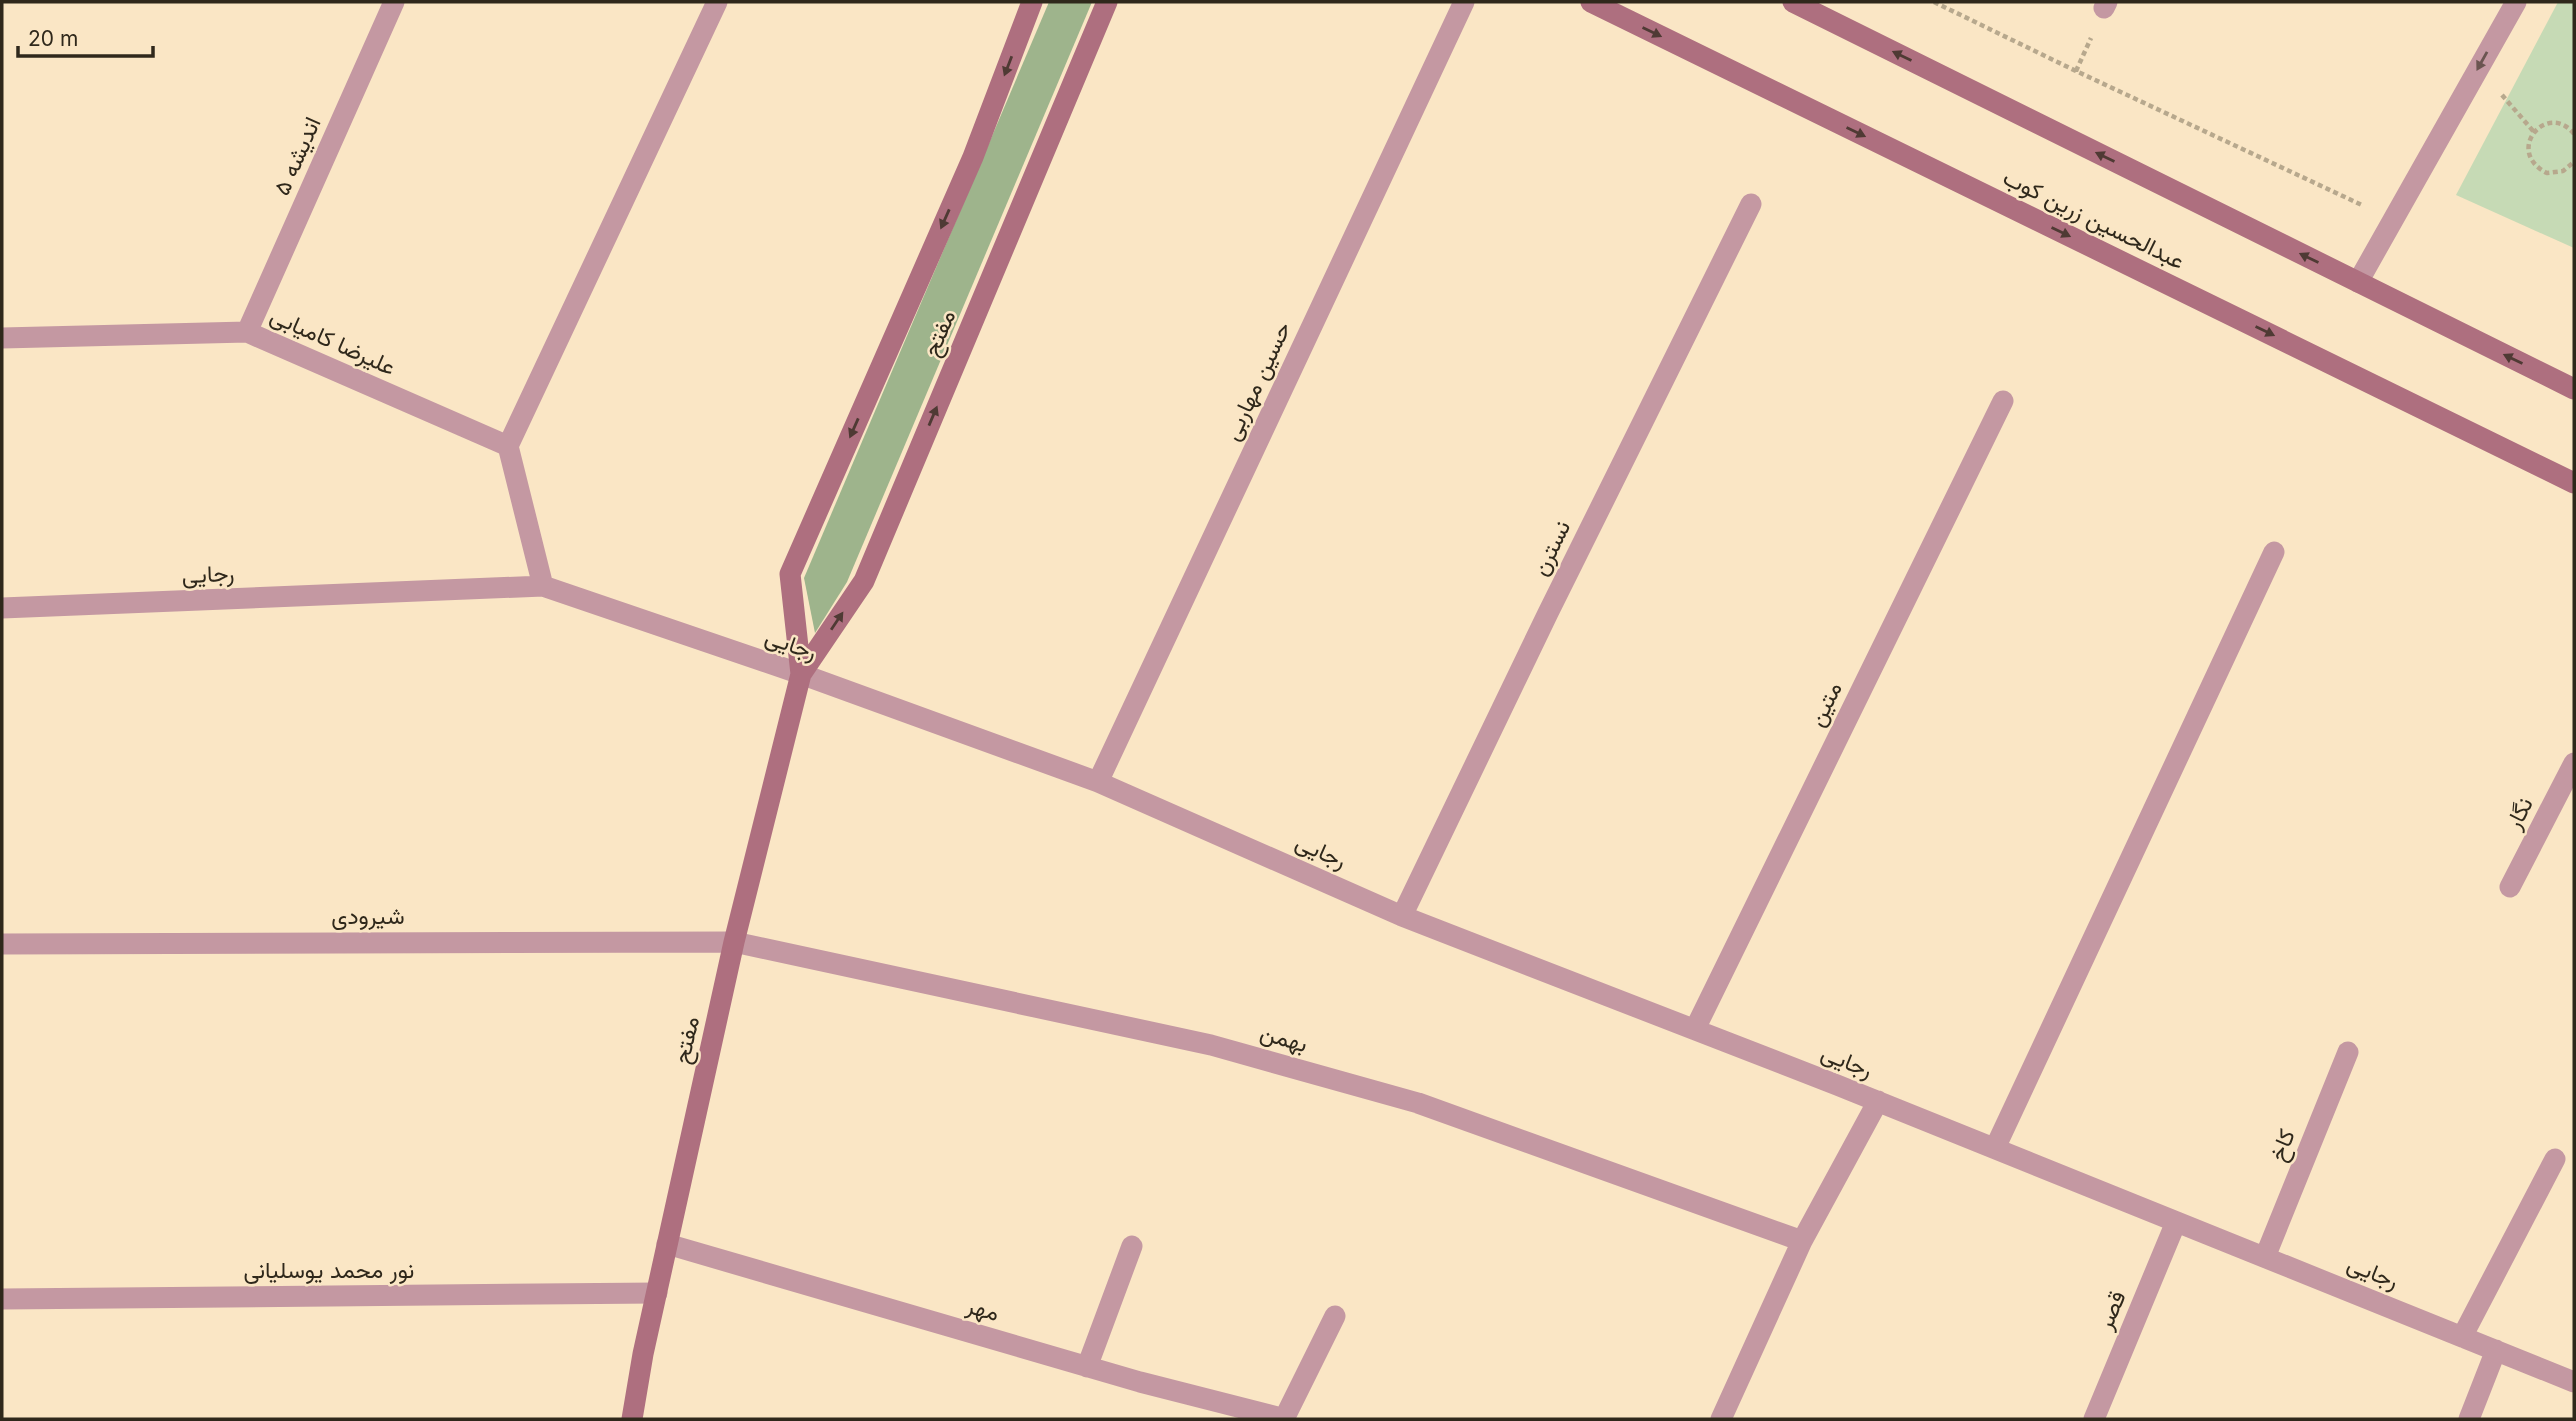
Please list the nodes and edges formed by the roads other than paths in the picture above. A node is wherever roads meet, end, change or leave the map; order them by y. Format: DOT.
graph roads {
  1 [pos="394,2"];
  2 [pos="717,2"];
  3 [pos="1032,2"];
  4 [pos="1107,2"];
  5 [pos="1464,2"];
  6 [pos="1591,2"];
  7 [pos="1793,2"];
  8 [pos="2515,2"];
  9 [pos="1751,204"];
  10 [pos="2358,282"];
  11 [pos="247,332"];
  12 [pos="2,338"];
  13 [pos="2574,389"];
  14 [pos="2003,401"];
  15 [pos="508,446"];
  16 [pos="2574,483"];
  17 [pos="2274,552"];
  18 [pos="543,586"];
  19 [pos="2,608"];
  20 [pos="801,674"];
  21 [pos="2574,763"];
  22 [pos="1098,782"];
  23 [pos="2510,887"];
  24 [pos="1402,916"];
  25 [pos="734,942"];
  26 [pos="2,944"];
  27 [pos="1695,1029"];
  28 [pos="2348,1052"];
  29 [pos="1878,1101"];
  30 [pos="1995,1148"];
  31 [pos="2555,1158"];
  32 [pos="2176,1222"];
  33 [pos="1802,1241"];
  34 [pos="667,1244"];
  35 [pos="1132,1246"];
  36 [pos="2265,1257"];
  37 [pos="657,1293"];
  38 [pos="2,1298"];
  39 [pos="1335,1316"];
  40 [pos="2462,1337"];
  41 [pos="2496,1350"];
  42 [pos="1087,1367"];
  43 [pos="2574,1382"];
  44 [pos="632,1419"];
  45 [pos="1285,1419"];
  46 [pos="1721,1419"];
  47 [pos="2094,1419"];
  48 [pos="2469,1419"];
  1 -- 11 [label="street, اندیشه ۵"];
  2 -- 15 [label="street"];
  3 -- 20 [label="street, مفتح, one-way"];
  20 -- 4 [label="street, مفتح, one-way"];
  5 -- 22 [label="street, حسین مهاربی"];
  6 -- 16 [label="street, عبدالحسین زرین کوب, one-way"];
  10 -- 7 [label="street, one-way"];
  8 -- 10 [label="street, one-way"];
  9 -- 24 [label="street, نسترن"];
  13 -- 10 [label="street, one-way"];
  11 -- 12 [label="street, علیرضا کامیابی"];
  11 -- 15 [label="street, علیرضا کامیابی"];
  14 -- 27 [label="street, متین"];
  15 -- 18 [label="street"];
  17 -- 30 [label="street"];
  18 -- 19 [label="street, رجایی"];
  18 -- 20 [label="street, رجایی"];
  20 -- 22 [label="street, رجایی"];
  20 -- 25 [label="street, مفتح"];
  21 -- 23 [label="street, نگار"];
  22 -- 24 [label="street, رجایی"];
  24 -- 27 [label="street, رجایی"];
  25 -- 26 [label="street, شیرودی"];
  25 -- 33 [label="street, بهمن"];
  25 -- 34 [label="street, مفتح"];
  27 -- 29 [label="street, رجایی"];
  28 -- 36 [label="street, کاخ"];
  29 -- 30 [label="street, رجایی"];
  29 -- 33 [label="street"];
  30 -- 32 [label="street, رجایی"];
  31 -- 40 [label="street"];
  32 -- 36 [label="street, رجایی"];
  32 -- 47 [label="street, قصر"];
  33 -- 46 [label="street"];
  34 -- 37 [label="street, مفتح"];
  34 -- 42 [label="street, مهر"];
  35 -- 42 [label="street"];
  36 -- 40 [label="street, رجایی"];
  37 -- 38 [label="street, نور محمد یوسلیانی"];
  37 -- 44 [label="street, مفتح"];
  39 -- 45 [label="street"];
  40 -- 41 [label="street, رجایی"];
  41 -- 43 [label="street, رجایی"];
  41 -- 48 [label="street"];
  42 -- 45 [label="street, مهر"];
}
